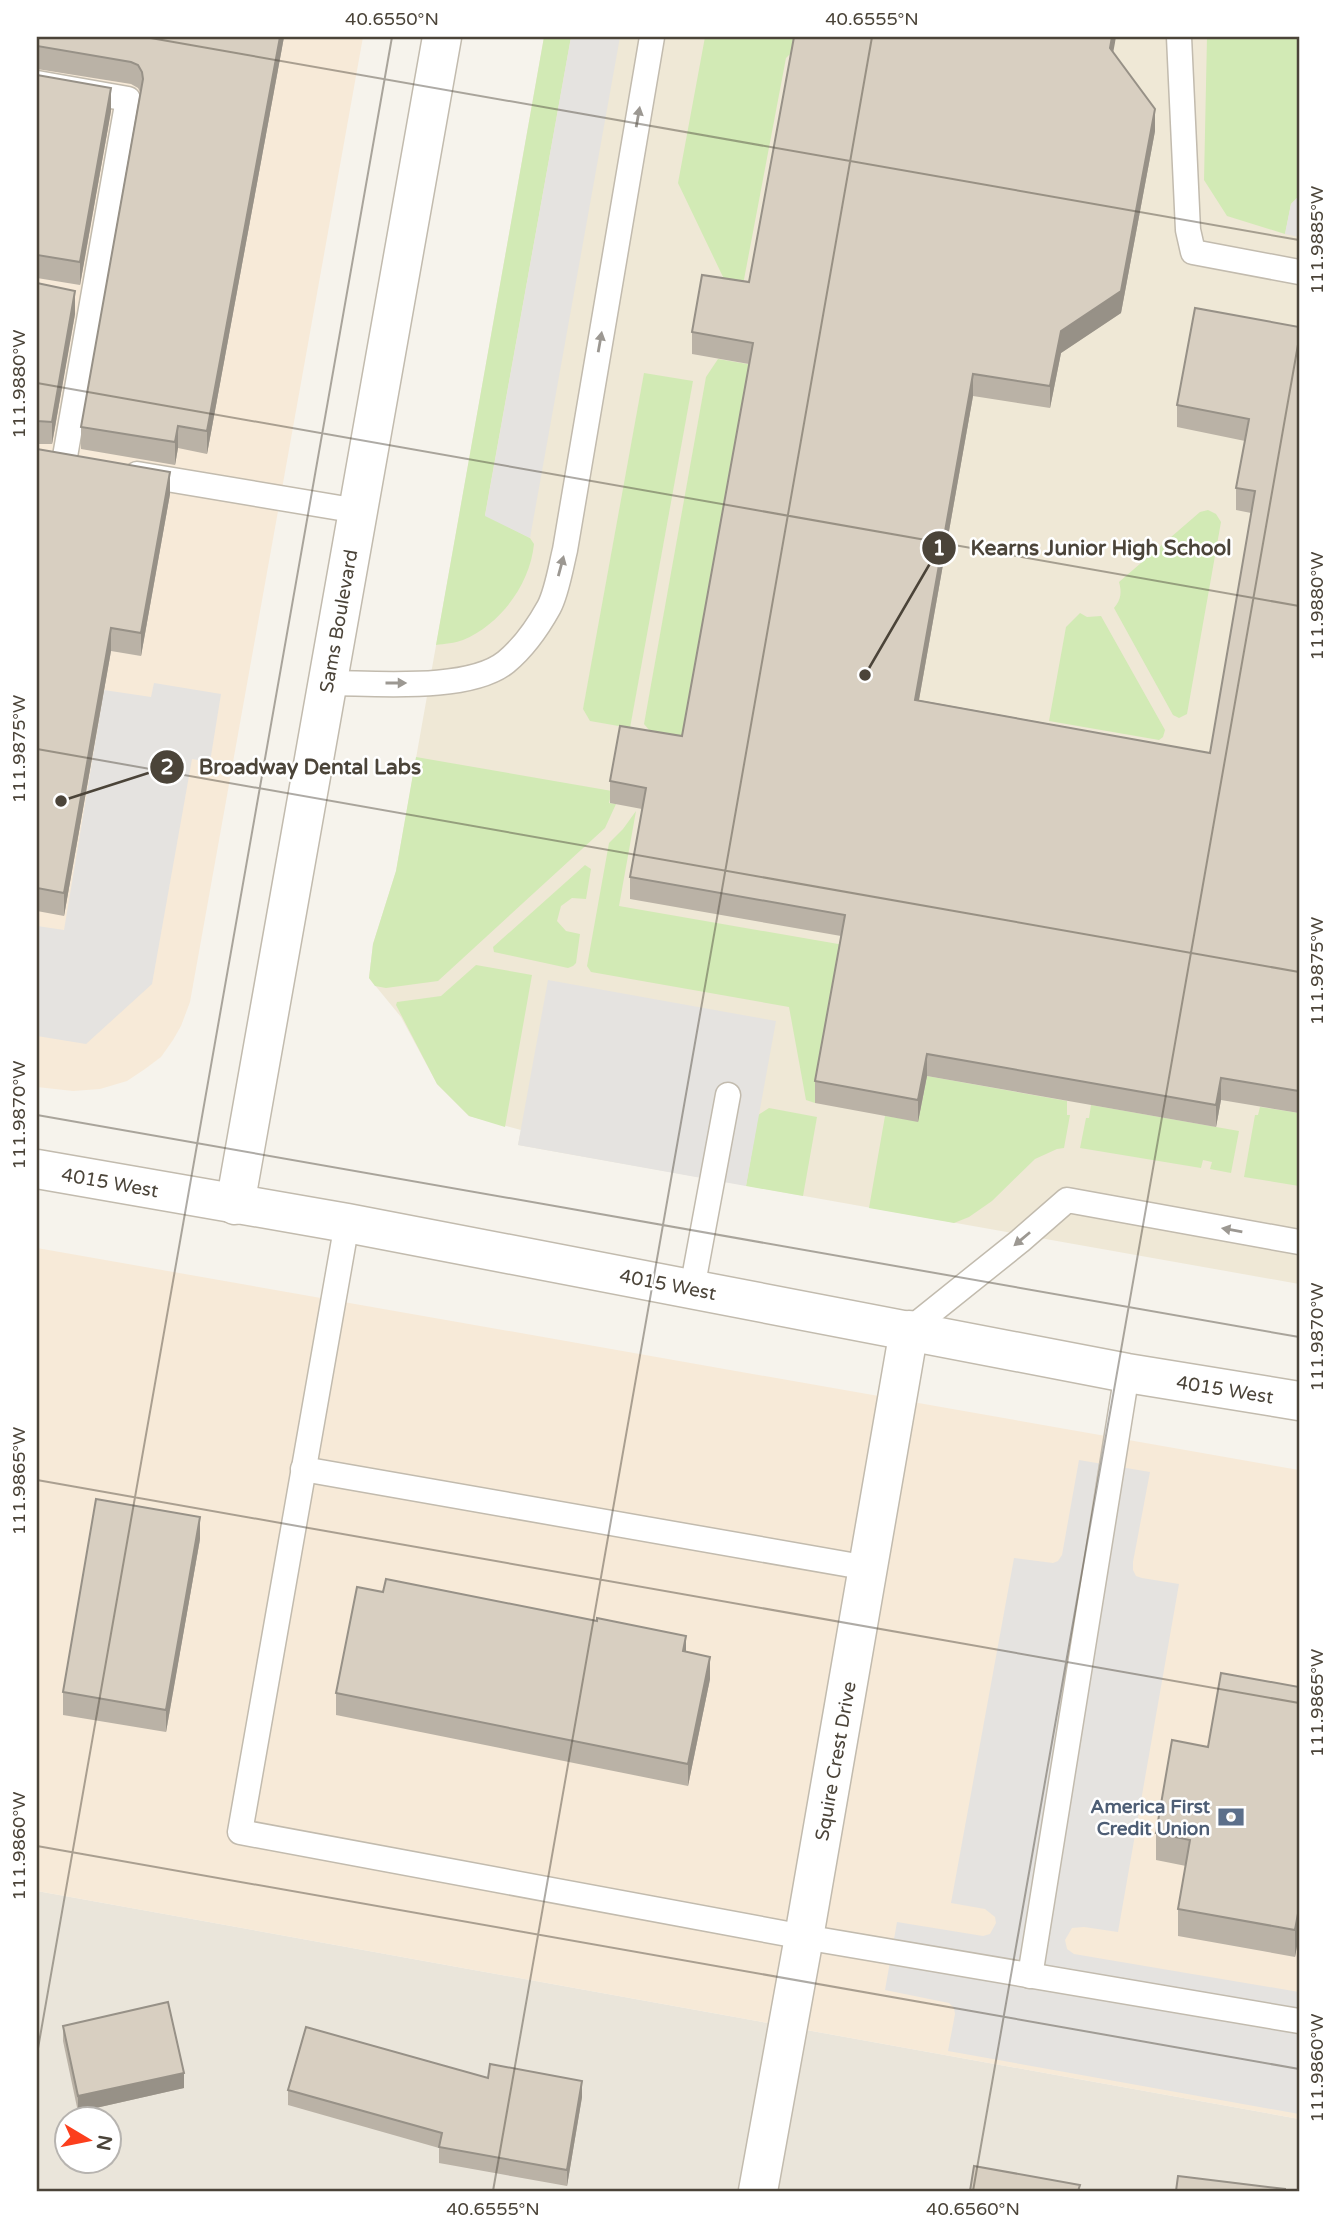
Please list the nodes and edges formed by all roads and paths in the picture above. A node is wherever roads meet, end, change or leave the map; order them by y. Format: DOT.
graph roads {
  1 [pos="442,37"];
  2 [pos="652,37"];
  3 [pos="1179,37"];
  4 [pos="37,83"];
  5 [pos="1299,272"];
  6 [pos="37,457"];
  7 [pos="113,470"];
  8 [pos="358,511"];
  9 [pos="327,682"];
  10 [pos="728,1095"];
  11 [pos="37,1169"];
  12 [pos="235,1205"];
  13 [pos="346,1223"];
  14 [pos="1299,1242"];
  15 [pos="692,1289"];
  16 [pos="909,1330"];
  17 [pos="1127,1373"];
  18 [pos="1299,1401"];
  19 [pos="303,1469"];
  20 [pos="868,1567"];
  21 [pos="804,1937"];
  22 [pos="1030,1976"];
  23 [pos="1299,2021"];
  24 [pos="758,2191"];
  1 -- 8 [label="street, Sams Boulevard"];
  9 -- 2 [label="lane, one-way"];
  3 -- 5 [label="lane"];
  4 -- 6 [label="lane"];
  7 -- 8 [label="lane"];
  8 -- 9 [label="street, Sams Boulevard"];
  9 -- 12 [label="street, Sams Boulevard"];
  10 -- 15 [label="lane"];
  11 -- 12 [label="street, 4015 West"];
  12 -- 13 [label="street, 4015 West"];
  13 -- 15 [label="street, 4015 West"];
  13 -- 19 [label="lane"];
  14 -- 16 [label="lane, one-way"];
  15 -- 16 [label="street, 4015 West"];
  16 -- 17 [label="street, 4015 West"];
  16 -- 20 [label="street, Squire Crest Drive"];
  17 -- 18 [label="street, 4015 West"];
  17 -- 22 [label="lane"];
  19 -- 20 [label="lane"];
  19 -- 21 [label="lane"];
  20 -- 21 [label="street, Squire Crest Drive"];
  21 -- 22 [label="lane"];
  21 -- 24 [label="street, Squire Crest Drive"];
  22 -- 23 [label="lane"];
}
